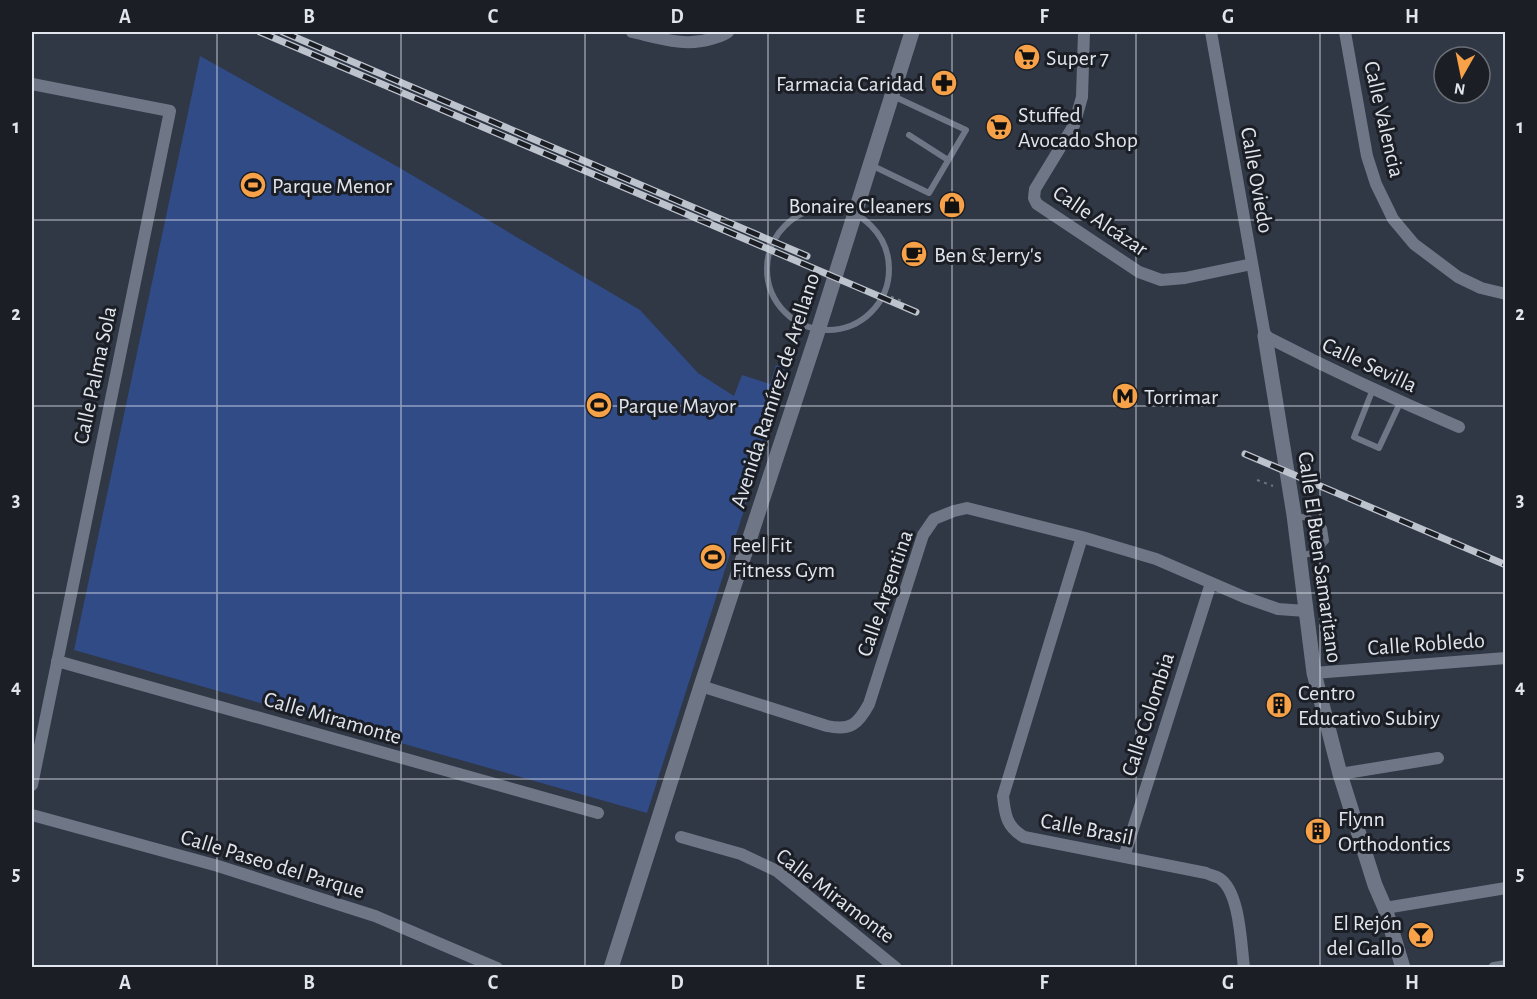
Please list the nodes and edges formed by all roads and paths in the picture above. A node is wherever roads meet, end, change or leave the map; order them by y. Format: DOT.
graph roads {
  1 [pos="632,32"];
  2 [pos="728,32"];
  3 [pos="912,32"];
  4 [pos="1084,32"];
  5 [pos="1211,32"];
  6 [pos="1345,32"];
  7 [pos="32,84"];
  8 [pos="892,96"];
  9 [pos="909,135"];
  10 [pos="948,160"];
  11 [pos="870,165"];
  12 [pos="855,214"];
  13 [pos="1252,264"];
  14 [pos="884,294"];
  15 [pos="1506,294"];
  16 [pos="902,301"];
  17 [pos="818,329"];
  18 [pos="1265,336"];
  19 [pos="1373,390"];
  20 [pos="1400,402"];
  21 [pos="1459,427"];
  22 [pos="1294,515"];
  23 [pos="1082,537"];
  24 [pos="1299,556"];
  25 [pos="1211,583"];
  26 [pos="1306,611"];
  27 [pos="1506,658"];
  28 [pos="57,661"];
  29 [pos="1314,673"];
  30 [pos="701,686"];
  31 [pos="1438,758"];
  32 [pos="1340,774"];
  33 [pos="32,785"];
  34 [pos="598,813"];
  35 [pos="32,815"];
  36 [pos="681,837"];
  37 [pos="1124,857"];
  38 [pos="1506,888"];
  39 [pos="1385,908"];
  40 [pos="1506,966"];
  41 [pos="497,968"];
  42 [pos="611,968"];
  43 [pos="896,968"];
  44 [pos="1244,968"];
  45 [pos="1403,968"];
  46 [pos="1494,968"];
  1 -- 2 [label="street"];
  3 -- 8 [label="street, Avenida Ramírez de Arellano"];
  4 -- 13 [label="street, Calle Alcázar"];
  5 -- 13 [label="street, Calle Oviedo"];
  6 -- 15 [label="street, Calle Valencia"];
  7 -- 28 [label="street, Calle Palma Sola"];
  8 -- 10 [label="lane"];
  8 -- 11 [label="street, Avenida Ramírez de Arellano"];
  9 -- 10 [label="lane"];
  10 -- 11 [label="lane"];
  11 -- 12 [label="street, Avenida Ramírez de Arellano"];
  12 -- 14 [label="lane"];
  12 -- 17 [label="street, Avenida Ramírez de Arellano"];
  12 -- 17 [label="lane"];
  13 -- 18 [label="street, Calle Oviedo"];
  14 -- 16 [label="path"];
  14 -- 17 [label="lane"];
  17 -- 30 [label="street, Avenida Ramírez de Arellano"];
  18 -- 19 [label="street, Calle Sevilla"];
  18 -- 22 [label="street, Calle El Buen Samaritano"];
  19 -- 20 [label="street, Calle Sevilla"];
  19 -- 20 [label="lane"];
  20 -- 21 [label="street, Calle Sevilla"];
  22 -- 24 [label="street, Calle El Buen Samaritano"];
  22 -- 24 [label="lane"];
  23 -- 25 [label="street, Calle Argentina"];
  23 -- 30 [label="street, Calle Argentina"];
  23 -- 37 [label="street, Calle Brasil"];
  24 -- 26 [label="street, Calle El Buen Samaritano"];
  25 -- 26 [label="street, Calle Argentina"];
  25 -- 37 [label="street, Calle Colombia"];
  26 -- 29 [label="street, Calle El Buen Samaritano"];
  27 -- 29 [label="street, Calle Robledo"];
  28 -- 33 [label="street, Calle Palma Sola"];
  28 -- 34 [label="street, Calle Miramonte"];
  29 -- 32 [label="street, Calle El Buen Samaritano"];
  30 -- 42 [label="street, Avenida Ramírez de Arellano"];
  31 -- 32 [label="street"];
  32 -- 39 [label="street, Calle El Buen Samaritano"];
  35 -- 41 [label="street, Calle Paseo del Parque"];
  36 -- 43 [label="street, Calle Miramonte"];
  37 -- 44 [label="street, Calle Brasil"];
  38 -- 39 [label="street"];
  39 -- 45 [label="street, Calle El Buen Samaritano"];
  40 -- 46 [label="street"];
}
